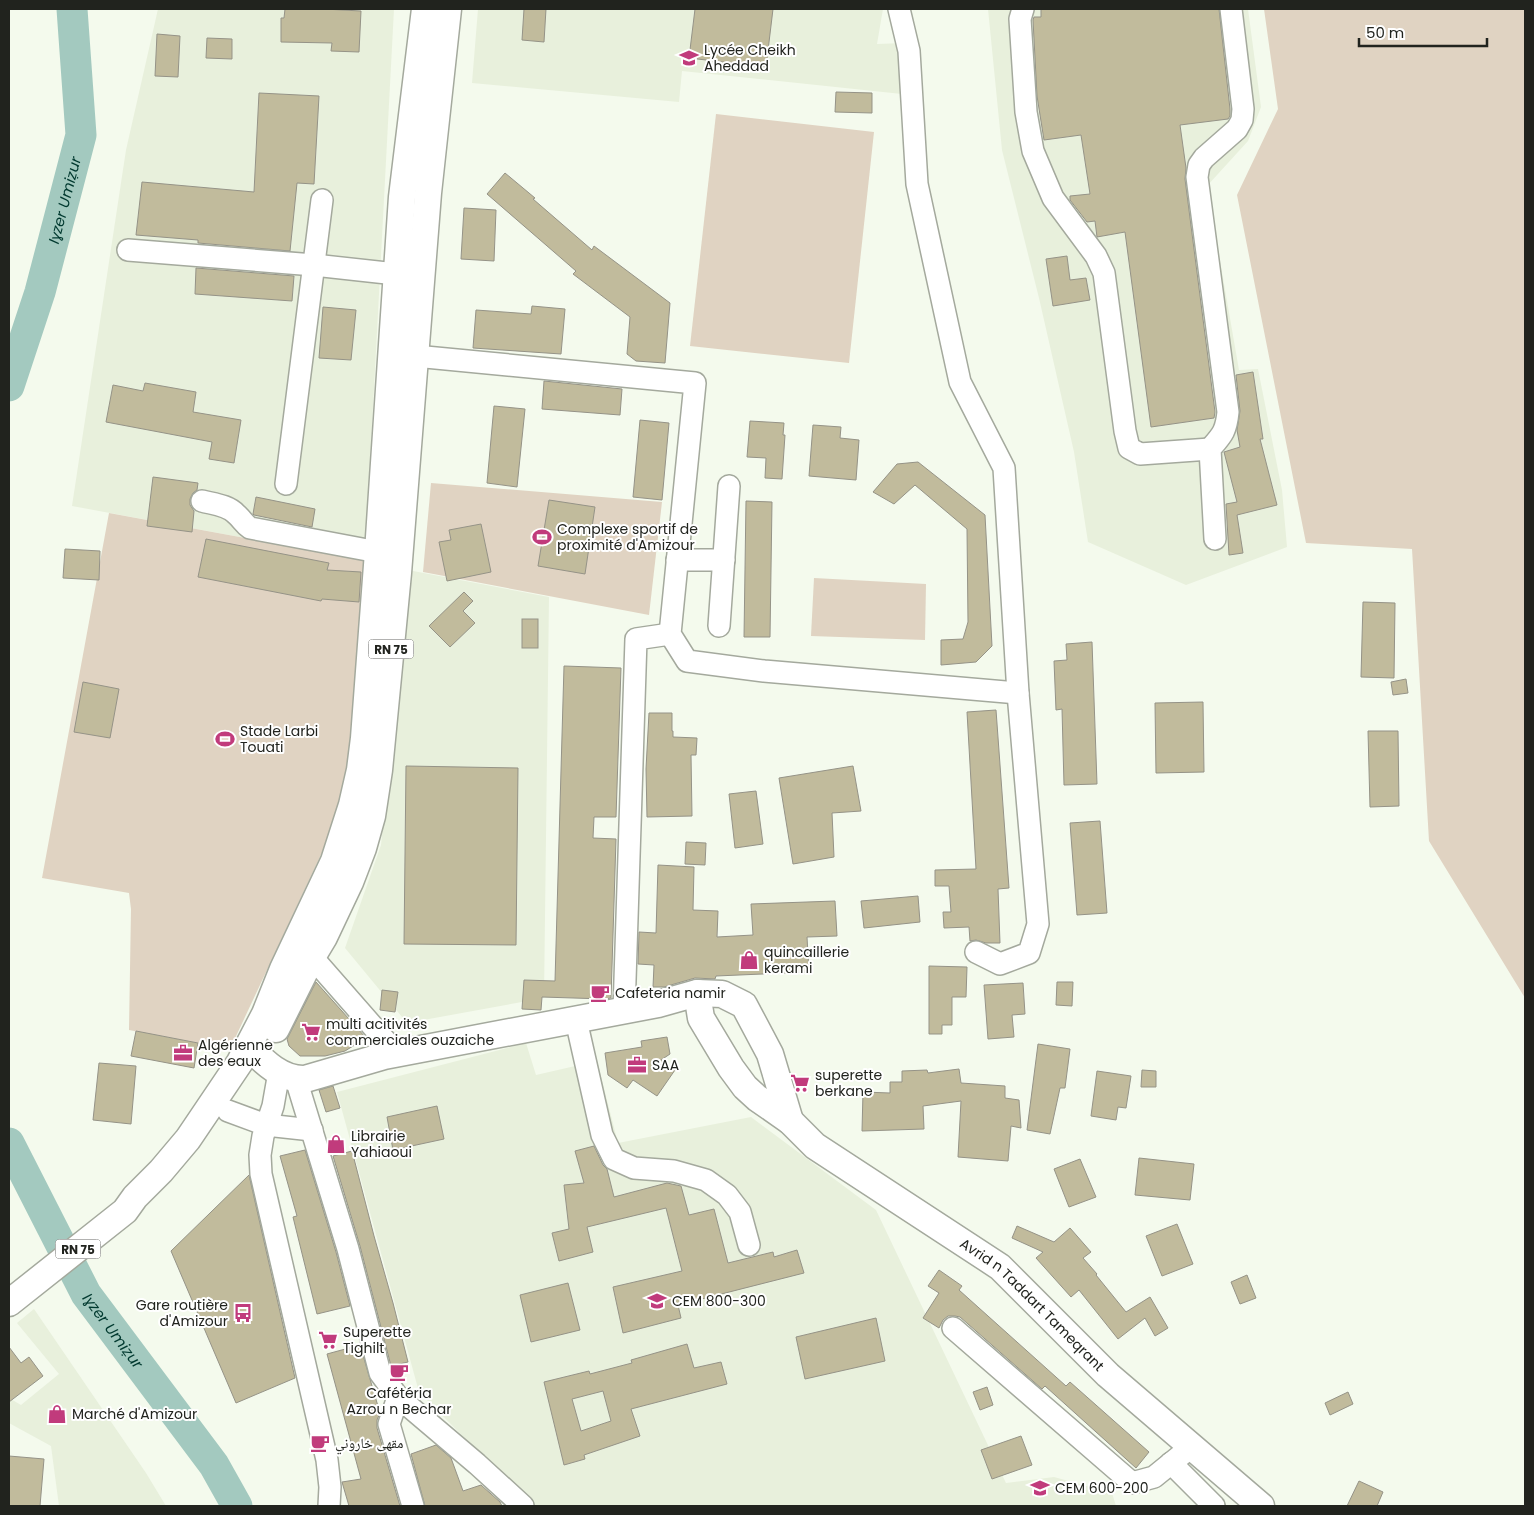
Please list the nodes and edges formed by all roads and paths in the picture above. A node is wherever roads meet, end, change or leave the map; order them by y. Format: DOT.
graph roads {
  1 [pos="425,9"];
  2 [pos="448,9"];
  3 [pos="899,9"];
  4 [pos="1023,9"];
  5 [pos="1231,9"];
  6 [pos="428,78"];
  7 [pos="322,200"];
  8 [pos="128,250"];
  9 [pos="314,265"];
  10 [pos="396,274"];
  11 [pos="415,356"];
  12 [pos="1210,449"];
  13 [pos="286,484"];
  14 [pos="729,486"];
  15 [pos="202,501"];
  16 [pos="1215,539"];
  17 [pos="677,560"];
  18 [pos="724,560"];
  19 [pos="384,566"];
  20 [pos="719,626"];
  21 [pos="670,634"];
  22 [pos="1018,693"];
  23 [pos="976,952"];
  24 [pos="312,957"];
  25 [pos="697,993"];
  26 [pos="624,1011"];
  27 [pos="576,1020"];
  28 [pos="397,1054"];
  29 [pos="271,1064"];
  30 [pos="228,1111"];
  31 [pos="790,1121"];
  32 [pos="266,1124"];
  33 [pos="312,1130"];
  34 [pos="125,1211"];
  35 [pos="749,1245"];
  36 [pos="9,1304"];
  37 [pos="953,1328"];
  38 [pos="398,1397"];
  39 [pos="1192,1447"];
  40 [pos="1171,1463"];
  41 [pos="329,1506"];
  42 [pos="413,1506"];
  43 [pos="523,1506"];
  44 [pos="1214,1506"];
  45 [pos="1261,1506"];
  1 -- 6 [label="main road, RN 75"];
  2 -- 6 [label="main road, RN 75"];
  3 -- 22 [label="street"];
  4 -- 12 [label="street"];
  5 -- 12 [label="street"];
  6 -- 10 [label="main road, RN 75"];
  6 -- 11 [label="main road, RN 75"];
  7 -- 9 [label="street"];
  8 -- 9 [label="street"];
  9 -- 10 [label="street"];
  9 -- 13 [label="street"];
  10 -- 19 [label="main road, RN 75"];
  11 -- 17 [label="street"];
  11 -- 19 [label="main road, RN 75"];
  12 -- 16 [label="street"];
  14 -- 18 [label="street"];
  15 -- 19 [label="street"];
  17 -- 18 [label="street"];
  17 -- 21 [label="street"];
  18 -- 20 [label="street"];
  19 -- 24 [label="main road, RN 75"];
  19 -- 29 [label="main road, RN 75"];
  21 -- 22 [label="street"];
  21 -- 26 [label="street"];
  22 -- 23 [label="street"];
  24 -- 28 [label="street"];
  24 -- 29 [label="main road, RN 75"];
  25 -- 26 [label="main road"];
  25 -- 31 [label="main road, Avrid n Taddart Tameqrant"];
  25 -- 31 [label="main road"];
  26 -- 27 [label="main road"];
  27 -- 28 [label="main road"];
  27 -- 35 [label="street"];
  28 -- 29 [label="main road"];
  29 -- 30 [label="main road, RN 75"];
  29 -- 32 [label="street"];
  29 -- 33 [label="street"];
  29 -- 34 [label="main road, RN 75"];
  30 -- 32 [label="street"];
  30 -- 34 [label="main road, RN 75"];
  31 -- 39 [label="main road, Avrid n Taddart Tameqrant"];
  32 -- 33 [label="street"];
  32 -- 41 [label="street"];
  33 -- 38 [label="street"];
  34 -- 36 [label="main road, RN 75"];
  37 -- 40 [label="street"];
  38 -- 42 [label="street"];
  38 -- 43 [label="street"];
  39 -- 40 [label="street"];
  39 -- 45 [label="main road, Avrid n Taddart Tameqrant"];
  40 -- 44 [label="street"];
}
